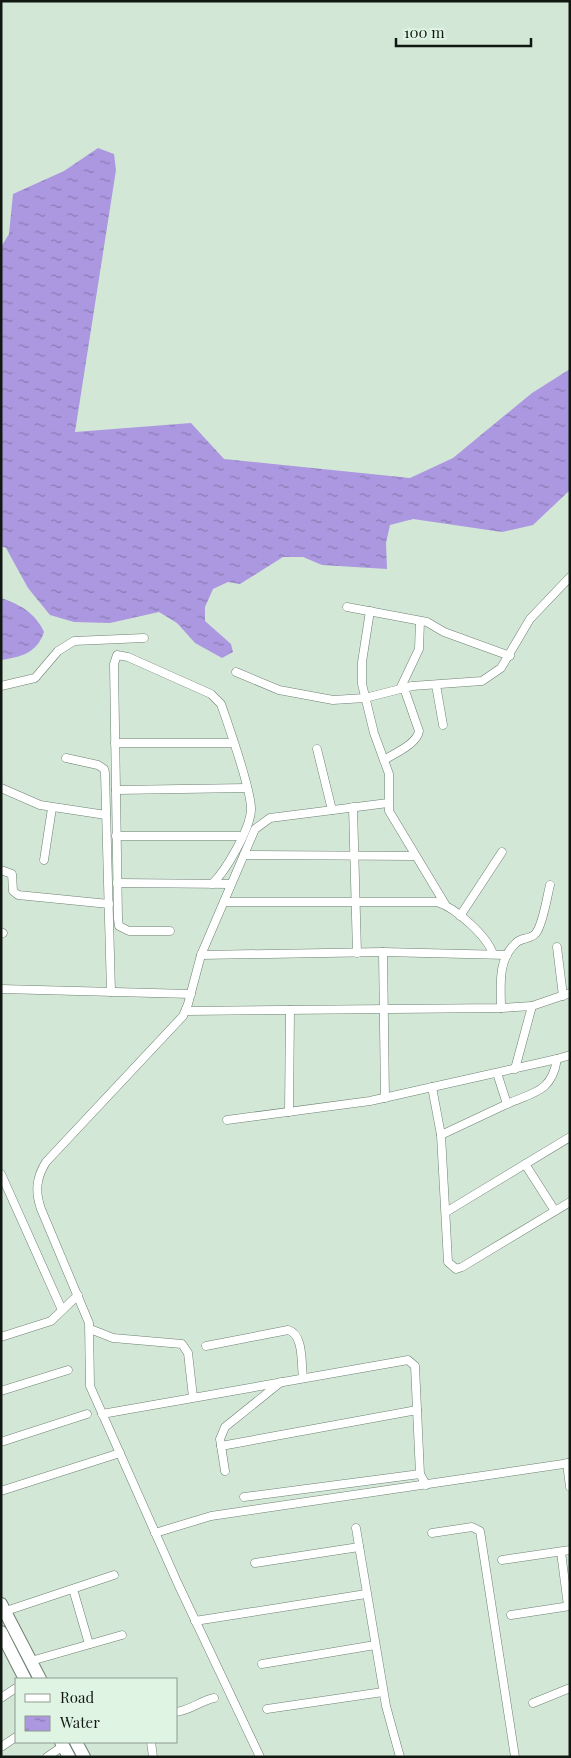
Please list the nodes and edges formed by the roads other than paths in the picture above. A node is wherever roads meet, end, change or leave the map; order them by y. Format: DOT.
graph roads {
  1 [pos="570,576"];
  2 [pos="346,607"];
  3 [pos="370,611"];
  4 [pos="420,621"];
  5 [pos="144,638"];
  6 [pos="510,656"];
  7 [pos="236,672"];
  8 [pos="436,685"];
  9 [pos="1,686"];
  10 [pos="402,688"];
  11 [pos="366,698"];
  12 [pos="443,725"];
  13 [pos="115,743"];
  14 [pos="233,743"];
  15 [pos="317,749"];
  16 [pos="66,758"];
  17 [pos="384,760"];
  18 [pos="1,788"];
  19 [pos="247,788"];
  20 [pos="116,790"];
  21 [pos="388,803"];
  22 [pos="353,807"];
  23 [pos="52,808"];
  24 [pos="332,810"];
  25 [pos="106,815"];
  26 [pos="116,836"];
  27 [pos="242,836"];
  28 [pos="502,852"];
  29 [pos="244,855"];
  30 [pos="354,855"];
  31 [pos="415,856"];
  32 [pos="44,860"];
  33 [pos="1,870"];
  34 [pos="117,883"];
  35 [pos="212,884"];
  36 [pos="231,884"];
  37 [pos="550,885"];
  38 [pos="224,902"];
  39 [pos="355,902"];
  40 [pos="108,904"];
  41 [pos="445,904"];
  42 [pos="460,916"];
  43 [pos="170,931"];
  44 [pos="557,947"];
  45 [pos="383,952"];
  46 [pos="356,953"];
  47 [pos="493,954"];
  48 [pos="507,954"];
  49 [pos="201,955"];
  50 [pos="1,989"];
  51 [pos="111,992"];
  52 [pos="191,994"];
  53 [pos="567,995"];
  54 [pos="532,1006"];
  55 [pos="501,1008"];
  56 [pos="186,1010"];
  57 [pos="290,1010"];
  58 [pos="384,1010"];
  59 [pos="570,1054"];
  60 [pos="557,1059"];
  61 [pos="515,1069"];
  62 [pos="497,1073"];
  63 [pos="432,1087"];
  64 [pos="385,1098"];
  65 [pos="507,1104"];
  66 [pos="289,1112"];
  67 [pos="227,1120"];
  68 [pos="441,1135"];
  69 [pos="570,1137"];
  70 [pos="525,1164"];
  71 [pos="1,1174"];
  72 [pos="570,1202"];
  73 [pos="555,1211"];
  74 [pos="446,1212"];
  75 [pos="78,1295"];
  76 [pos="62,1310"];
  77 [pos="90,1329"];
  78 [pos="1,1337"];
  79 [pos="206,1346"];
  80 [pos="68,1370"];
  81 [pos="303,1378"];
  82 [pos="283,1381"];
  83 [pos="1,1391"];
  84 [pos="192,1398"];
  85 [pos="417,1410"];
  86 [pos="87,1414"];
  87 [pos="102,1414"];
  88 [pos="1,1442"];
  89 [pos="221,1446"];
  90 [pos="120,1454"];
  91 [pos="568,1463"];
  92 [pos="225,1471"];
  93 [pos="420,1474"];
  94 [pos="426,1484"];
  95 [pos="570,1487"];
  96 [pos="1,1491"];
  97 [pos="244,1497"];
  98 [pos="356,1528"];
  99 [pos="155,1533"];
  100 [pos="432,1533"];
  101 [pos="359,1547"];
  102 [pos="570,1550"];
  103 [pos="561,1552"];
  104 [pos="502,1560"];
  105 [pos="255,1563"];
  106 [pos="114,1575"];
  107 [pos="73,1589"];
  108 [pos="366,1594"];
  109 [pos="569,1606"];
  110 [pos="4,1607"];
  111 [pos="511,1615"];
  112 [pos="196,1621"];
  113 [pos="1,1632"];
  114 [pos="122,1635"];
  115 [pos="89,1644"];
  116 [pos="375,1645"];
  117 [pos="31,1661"];
  118 [pos="262,1664"];
  119 [pos="24,1678"];
  120 [pos="40,1678"];
  121 [pos="570,1688"];
  122 [pos="15,1689"];
  123 [pos="383,1692"];
  124 [pos="1,1698"];
  125 [pos="214,1698"];
  126 [pos="533,1703"];
  127 [pos="267,1709"];
  128 [pos="178,1712"];
  129 [pos="15,1738"];
  130 [pos="77,1743"];
  131 [pos="151,1743"];
  132 [pos="1,1747"];
  133 [pos="64,1748"];
  134 [pos="47,1757"];
  135 [pos="84,1757"];
  136 [pos="153,1757"];
  137 [pos="260,1757"];
  138 [pos="400,1757"];
  139 [pos="515,1757"];
  1 -- 6 [label="street"];
  2 -- 3 [label="street"];
  3 -- 4 [label="street"];
  3 -- 11 [label="street"];
  4 -- 6 [label="street"];
  4 -- 10 [label="street"];
  5 -- 9 [label="street"];
  6 -- 8 [label="street"];
  7 -- 11 [label="street"];
  8 -- 10 [label="street"];
  8 -- 12 [label="street"];
  10 -- 11 [label="street"];
  10 -- 17 [label="street"];
  11 -- 17 [label="street"];
  13 -- 14 [label="street"];
  13 -- 14 [label="street"];
  13 -- 20 [label="street"];
  14 -- 19 [label="street"];
  15 -- 24 [label="street"];
  16 -- 25 [label="street"];
  17 -- 21 [label="street"];
  18 -- 23 [label="street"];
  19 -- 20 [label="street"];
  19 -- 27 [label="street"];
  20 -- 26 [label="street"];
  21 -- 22 [label="street"];
  21 -- 31 [label="street"];
  22 -- 24 [label="street"];
  22 -- 30 [label="street"];
  23 -- 25 [label="street"];
  23 -- 32 [label="street"];
  24 -- 29 [label="street"];
  25 -- 40 [label="street"];
  26 -- 27 [label="street"];
  26 -- 34 [label="street"];
  27 -- 35 [label="street"];
  28 -- 42 [label="street"];
  29 -- 30 [label="street"];
  29 -- 36 [label="street"];
  30 -- 31 [label="street"];
  30 -- 39 [label="street"];
  31 -- 41 [label="street"];
  33 -- 40 [label="street"];
  34 -- 35 [label="street"];
  34 -- 43 [label="street"];
  35 -- 36 [label="street"];
  36 -- 38 [label="street"];
  37 -- 48 [label="street"];
  38 -- 39 [label="street"];
  38 -- 49 [label="street"];
  39 -- 41 [label="street"];
  39 -- 46 [label="street"];
  40 -- 51 [label="street"];
  41 -- 42 [label="street"];
  42 -- 47 [label="street"];
  44 -- 53 [label="street"];
  45 -- 46 [label="street"];
  45 -- 47 [label="street"];
  45 -- 58 [label="street"];
  46 -- 49 [label="street"];
  47 -- 48 [label="street"];
  48 -- 55 [label="street"];
  49 -- 52 [label="street"];
  50 -- 51 [label="street"];
  51 -- 52 [label="street"];
  52 -- 56 [label="street"];
  53 -- 54 [label="street"];
  54 -- 55 [label="street"];
  54 -- 61 [label="street"];
  55 -- 58 [label="street"];
  56 -- 57 [label="street"];
  56 -- 75 [label="street"];
  57 -- 58 [label="street"];
  57 -- 66 [label="street"];
  58 -- 64 [label="street"];
  59 -- 60 [label="street"];
  60 -- 61 [label="street"];
  60 -- 65 [label="street"];
  61 -- 62 [label="street"];
  62 -- 63 [label="street"];
  62 -- 65 [label="street"];
  63 -- 64 [label="street"];
  63 -- 68 [label="street"];
  64 -- 66 [label="street"];
  65 -- 68 [label="street"];
  66 -- 67 [label="street"];
  68 -- 74 [label="street"];
  69 -- 70 [label="street"];
  70 -- 73 [label="street"];
  70 -- 74 [label="street"];
  71 -- 76 [label="street"];
  72 -- 73 [label="street"];
  73 -- 74 [label="street"];
  75 -- 76 [label="street"];
  75 -- 77 [label="street"];
  76 -- 78 [label="street"];
  77 -- 84 [label="street"];
  77 -- 87 [label="street"];
  79 -- 81 [label="street"];
  80 -- 83 [label="street"];
  81 -- 82 [label="street"];
  81 -- 85 [label="street"];
  82 -- 84 [label="street"];
  82 -- 89 [label="street"];
  84 -- 87 [label="street"];
  85 -- 89 [label="street"];
  85 -- 93 [label="street"];
  86 -- 88 [label="street"];
  87 -- 90 [label="street"];
  89 -- 92 [label="street"];
  90 -- 96 [label="street"];
  90 -- 99 [label="street"];
  91 -- 94 [label="street"];
  91 -- 95 [label="street"];
  93 -- 94 [label="street"];
  93 -- 97 [label="street"];
  94 -- 99 [label="street"];
  98 -- 101 [label="street"];
  99 -- 112 [label="street"];
  100 -- 139 [label="street"];
  101 -- 105 [label="street"];
  101 -- 108 [label="street"];
  102 -- 103 [label="street"];
  103 -- 104 [label="street"];
  103 -- 109 [label="street"];
  106 -- 107 [label="street"];
  107 -- 110 [label="street"];
  107 -- 115 [label="street"];
  108 -- 112 [label="street"];
  108 -- 116 [label="street"];
  109 -- 111 [label="street"];
  110 -- 117 [label="main road"];
  112 -- 137 [label="street"];
  113 -- 119 [label="main road"];
  114 -- 115 [label="street"];
  115 -- 117 [label="street"];
  116 -- 118 [label="street"];
  116 -- 123 [label="street"];
  117 -- 120 [label="main road"];
  121 -- 126 [label="street"];
  122 -- 124 [label="street"];
  123 -- 127 [label="street"];
  123 -- 138 [label="street"];
  125 -- 128 [label="street"];
  129 -- 132 [label="street"];
  130 -- 135 [label="main road"];
  131 -- 136 [label="street"];
  133 -- 134 [label="street"];
}
